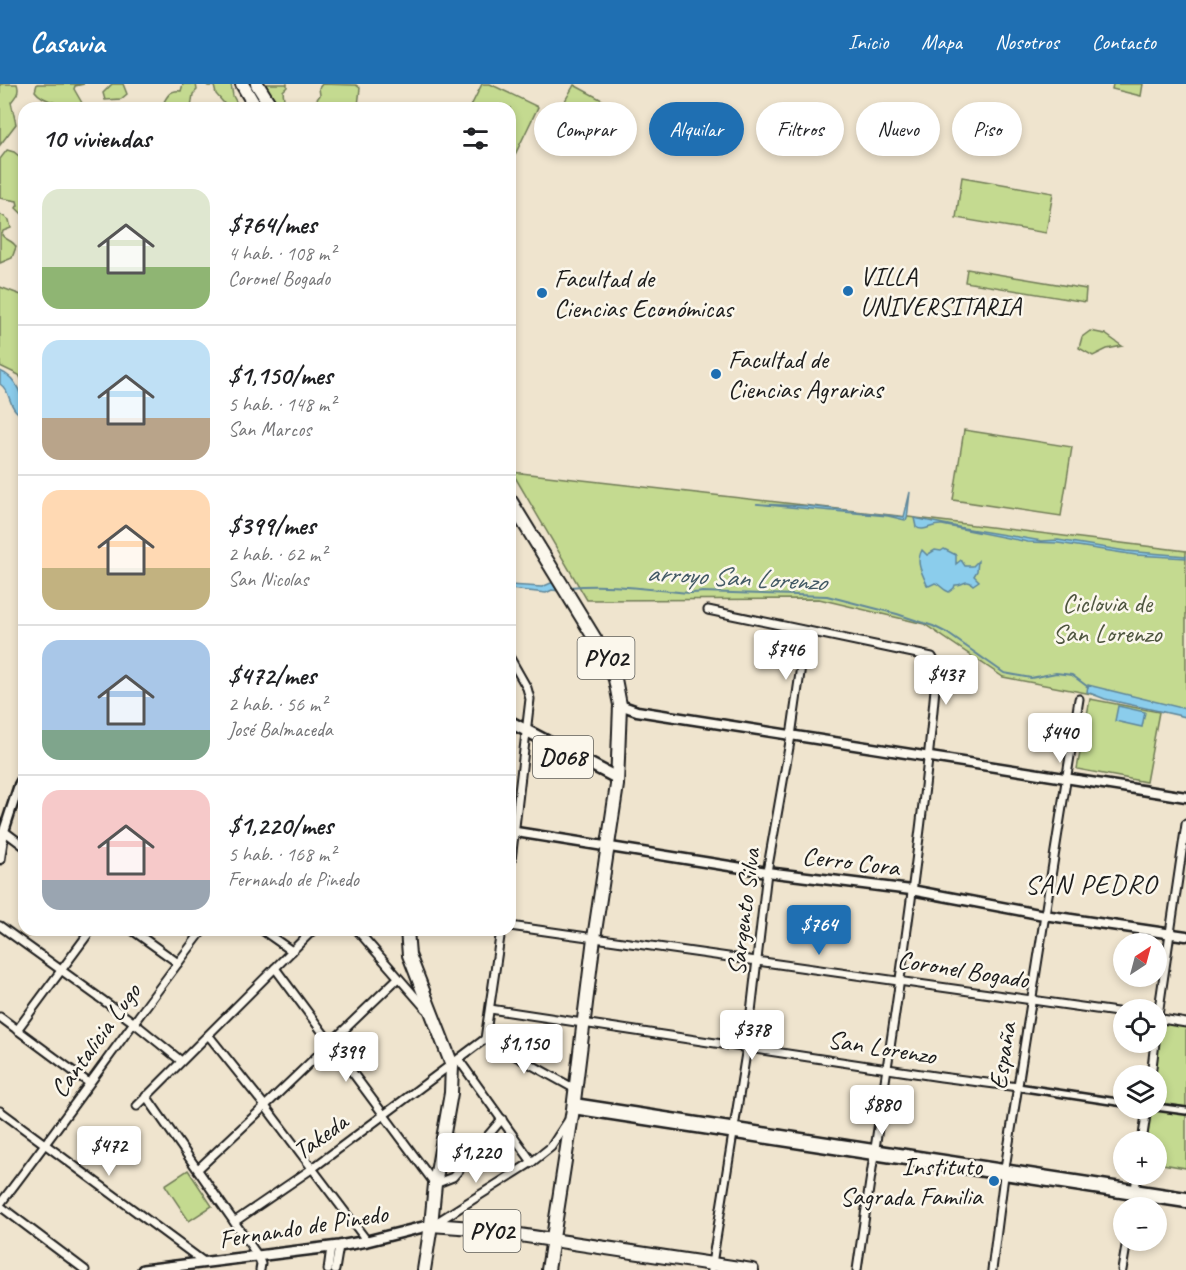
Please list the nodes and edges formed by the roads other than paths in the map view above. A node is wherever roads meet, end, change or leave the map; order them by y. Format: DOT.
graph roads {
  1 [pos="242,84"];
  2 [pos="257,84"];
  3 [pos="252,102"];
  4 [pos="268,102"];
  5 [pos="516,520"];
  6 [pos="708,610"];
  7 [pos="806,631"];
  8 [pos="516,669"];
  9 [pos="1078,699"];
  10 [pos="620,705"];
  11 [pos="516,726"];
  12 [pos="516,731"];
  13 [pos="526,734"];
  14 [pos="791,736"];
  15 [pos="929,758"];
  16 [pos="1066,778"];
  17 [pos="617,782"];
  18 [pos="18,788"];
  19 [pos="1186,797"];
  20 [pos="516,809"];
  21 [pos="1186,824"];
  22 [pos="2,830"];
  23 [pos="516,832"];
  24 [pos="18,842"];
  25 [pos="608,847"];
  26 [pos="0,859"];
  27 [pos="767,872"];
  28 [pos="911,890"];
  29 [pos="1044,915"];
  30 [pos="0,926"];
  31 [pos="516,927"];
  32 [pos="1171,934"];
  33 [pos="86,936"];
  34 [pos="140,936"];
  35 [pos="198,936"];
  36 [pos="271,936"];
  37 [pos="307,936"];
  38 [pos="362,936"];
  39 [pos="408,936"];
  40 [pos="500,936"];
  41 [pos="1186,936"];
  42 [pos="594,938"];
  43 [pos="292,951"];
  44 [pos="758,960"];
  45 [pos="178,963"];
  46 [pos="275,968"];
  47 [pos="61,970"];
  48 [pos="398,978"];
  49 [pos="900,981"];
  50 [pos="1160,999"];
  51 [pos="1031,1001"];
  52 [pos="490,1009"];
  53 [pos="1113,1012"];
  54 [pos="0,1017"];
  55 [pos="435,1019"];
  56 [pos="1167,1020"];
  57 [pos="133,1022"];
  58 [pos="583,1023"];
  59 [pos="1186,1023"];
  60 [pos="17,1030"];
  61 [pos="208,1036"];
  62 [pos="485,1039"];
  63 [pos="331,1041"];
  64 [pos="747,1047"];
  65 [pos="180,1060"];
  66 [pos="455,1062"];
  67 [pos="887,1068"];
  68 [pos="89,1083"];
  69 [pos="1018,1087"];
  70 [pos="575,1089"];
  71 [pos="146,1096"];
  72 [pos="1113,1101"];
  73 [pos="136,1106"];
  74 [pos="266,1106"];
  75 [pos="573,1109"];
  76 [pos="1167,1109"];
  77 [pos="0,1111"];
  78 [pos="1186,1112"];
  79 [pos="384,1115"];
  80 [pos="502,1119"];
  81 [pos="735,1132"];
  82 [pos="45,1145"];
  83 [pos="874,1152"];
  84 [pos="532,1162"];
  85 [pos="312,1168"];
  86 [pos="198,1169"];
  87 [pos="1005,1171"];
  88 [pos="435,1184"];
  89 [pos="1136,1185"];
  90 [pos="1135,1192"];
  91 [pos="1134,1197"];
  92 [pos="1186,1197"];
  93 [pos="1186,1203"];
  94 [pos="0,1205"];
  95 [pos="234,1222"];
  96 [pos="431,1225"];
  97 [pos="367,1241"];
  98 [pos="552,1241"];
  99 [pos="335,1246"];
  100 [pos="1125,1251"];
  101 [pos="258,1256"];
  102 [pos="204,1262"];
  103 [pos="188,1267"];
  104 [pos="712,1267"];
  105 [pos="85,1270"];
  106 [pos="143,1270"];
  107 [pos="260,1270"];
  108 [pos="328,1270"];
  109 [pos="335,1270"];
  110 [pos="424,1270"];
  111 [pos="548,1270"];
  112 [pos="752,1270"];
  113 [pos="857,1270"];
  114 [pos="992,1270"];
  115 [pos="1122,1270"];
  1 -- 3 [label="highway"];
  2 -- 4 [label="highway"];
  5 -- 10 [label="highway, PY02"];
  6 -- 7 [label="street"];
  7 -- 14 [label="street, Sargento Silva"];
  7 -- 15 [label="street"];
  8 -- 13 [label="street"];
  9 -- 16 [label="street, España"];
  10 -- 14 [label="street"];
  10 -- 17 [label="highway, PY02"];
  11 -- 13 [label="main road, D068"];
  12 -- 13 [label="main road, D068"];
  13 -- 17 [label="main road, D068"];
  13 -- 20 [label="street"];
  14 -- 15 [label="street"];
  14 -- 27 [label="street, Sargento Silva"];
  15 -- 16 [label="street"];
  15 -- 28 [label="street"];
  16 -- 19 [label="street"];
  16 -- 29 [label="street, España"];
  17 -- 25 [label="highway, PY02"];
  18 -- 22 [label="street"];
  21 -- 32 [label="street"];
  22 -- 24 [label="street"];
  22 -- 26 [label="street"];
  23 -- 25 [label="street, Cerro Cora"];
  25 -- 27 [label="street, Cerro Cora"];
  25 -- 42 [label="highway, PY02"];
  27 -- 28 [label="street, Cerro Cora"];
  27 -- 44 [label="street, Sargento Silva"];
  28 -- 29 [label="street, Cerro Cora"];
  28 -- 49 [label="street"];
  29 -- 32 [label="street, Cerro Cora"];
  29 -- 51 [label="street, España"];
  30 -- 47 [label="street"];
  31 -- 42 [label="street, Coronel Bogado"];
  32 -- 41 [label="street, Cerro Cora"];
  32 -- 50 [label="street"];
  33 -- 47 [label="street"];
  34 -- 45 [label="street"];
  35 -- 45 [label="street, Cantalicia Lugo"];
  36 -- 43 [label="street"];
  37 -- 43 [label="street"];
  38 -- 48 [label="street"];
  39 -- 55 [label="highway"];
  40 -- 52 [label="street"];
  42 -- 44 [label="street, Coronel Bogado"];
  42 -- 58 [label="highway, PY02"];
  43 -- 46 [label="street"];
  44 -- 49 [label="street, Coronel Bogado"];
  44 -- 64 [label="street, Sargento Silva"];
  45 -- 57 [label="street, Cantalicia Lugo"];
  46 -- 61 [label="street"];
  46 -- 63 [label="street"];
  47 -- 57 [label="street"];
  47 -- 60 [label="street"];
  48 -- 55 [label="street"];
  48 -- 63 [label="street"];
  49 -- 51 [label="street, Coronel Bogado"];
  49 -- 67 [label="street"];
  51 -- 53 [label="street, Coronel Bogado"];
  51 -- 69 [label="street, España"];
  52 -- 58 [label="street, San Lorenzo"];
  52 -- 62 [label="street"];
  54 -- 60 [label="street"];
  55 -- 66 [label="highway"];
  56 -- 59 [label="street"];
  57 -- 65 [label="street"];
  57 -- 68 [label="street, Cantalicia Lugo"];
  58 -- 64 [label="street, San Lorenzo"];
  58 -- 70 [label="highway, PY02"];
  60 -- 68 [label="street"];
  61 -- 65 [label="street"];
  61 -- 74 [label="street"];
  62 -- 66 [label="street, Takeda"];
  62 -- 70 [label="street"];
  63 -- 74 [label="street"];
  63 -- 79 [label="street"];
  64 -- 67 [label="street, San Lorenzo"];
  64 -- 81 [label="street, Sargento Silva"];
  65 -- 71 [label="street"];
  66 -- 79 [label="street, Takeda"];
  66 -- 80 [label="street"];
  66 -- 88 [label="highway"];
  67 -- 69 [label="street, San Lorenzo"];
  67 -- 83 [label="street"];
  68 -- 82 [label="street, Cantalicia Lugo"];
  69 -- 72 [label="street"];
  69 -- 87 [label="street, España"];
  70 -- 75 [label="highway, PY02"];
  71 -- 73 [label="street"];
  71 -- 86 [label="street"];
  74 -- 85 [label="street"];
  74 -- 86 [label="street"];
  75 -- 81 [label="street"];
  75 -- 84 [label="street, Fernando de Pinedo"];
  75 -- 98 [label="highway, PY02"];
  76 -- 78 [label="street"];
  77 -- 82 [label="street"];
  79 -- 85 [label="street, Takeda"];
  79 -- 88 [label="street"];
  80 -- 84 [label="street"];
  80 -- 88 [label="street"];
  81 -- 83 [label="street"];
  81 -- 104 [label="street, Sargento Silva"];
  82 -- 94 [label="street, Cantalicia Lugo"];
  82 -- 102 [label="street"];
  83 -- 87 [label="street"];
  83 -- 113 [label="street"];
  84 -- 96 [label="street, Fernando de Pinedo"];
  85 -- 95 [label="street, Takeda"];
  85 -- 97 [label="street"];
  86 -- 95 [label="street"];
  87 -- 90 [label="street"];
  87 -- 114 [label="street, España"];
  88 -- 96 [label="highway"];
  89 -- 90 [label="street"];
  90 -- 91 [label="street"];
  90 -- 92 [label="street"];
  90 -- 93 [label="street"];
  94 -- 105 [label="street"];
  95 -- 101 [label="street"];
  96 -- 97 [label="main road, Fernando de Pinedo"];
  96 -- 98 [label="highway, PY02"];
  96 -- 110 [label="highway"];
  97 -- 99 [label="main road, Fernando de Pinedo"];
  98 -- 104 [label="highway, PY02"];
  98 -- 111 [label="highway, PY02"];
  99 -- 101 [label="main road, Fernando de Pinedo"];
  99 -- 108 [label="street"];
  99 -- 109 [label="street"];
  100 -- 115 [label="street"];
  101 -- 102 [label="main road, Fernando de Pinedo"];
  101 -- 107 [label="street"];
  102 -- 103 [label="main road, Fernando de Pinedo"];
  103 -- 106 [label="main road, Fernando de Pinedo"];
  104 -- 112 [label="highway, PY02"];
}
